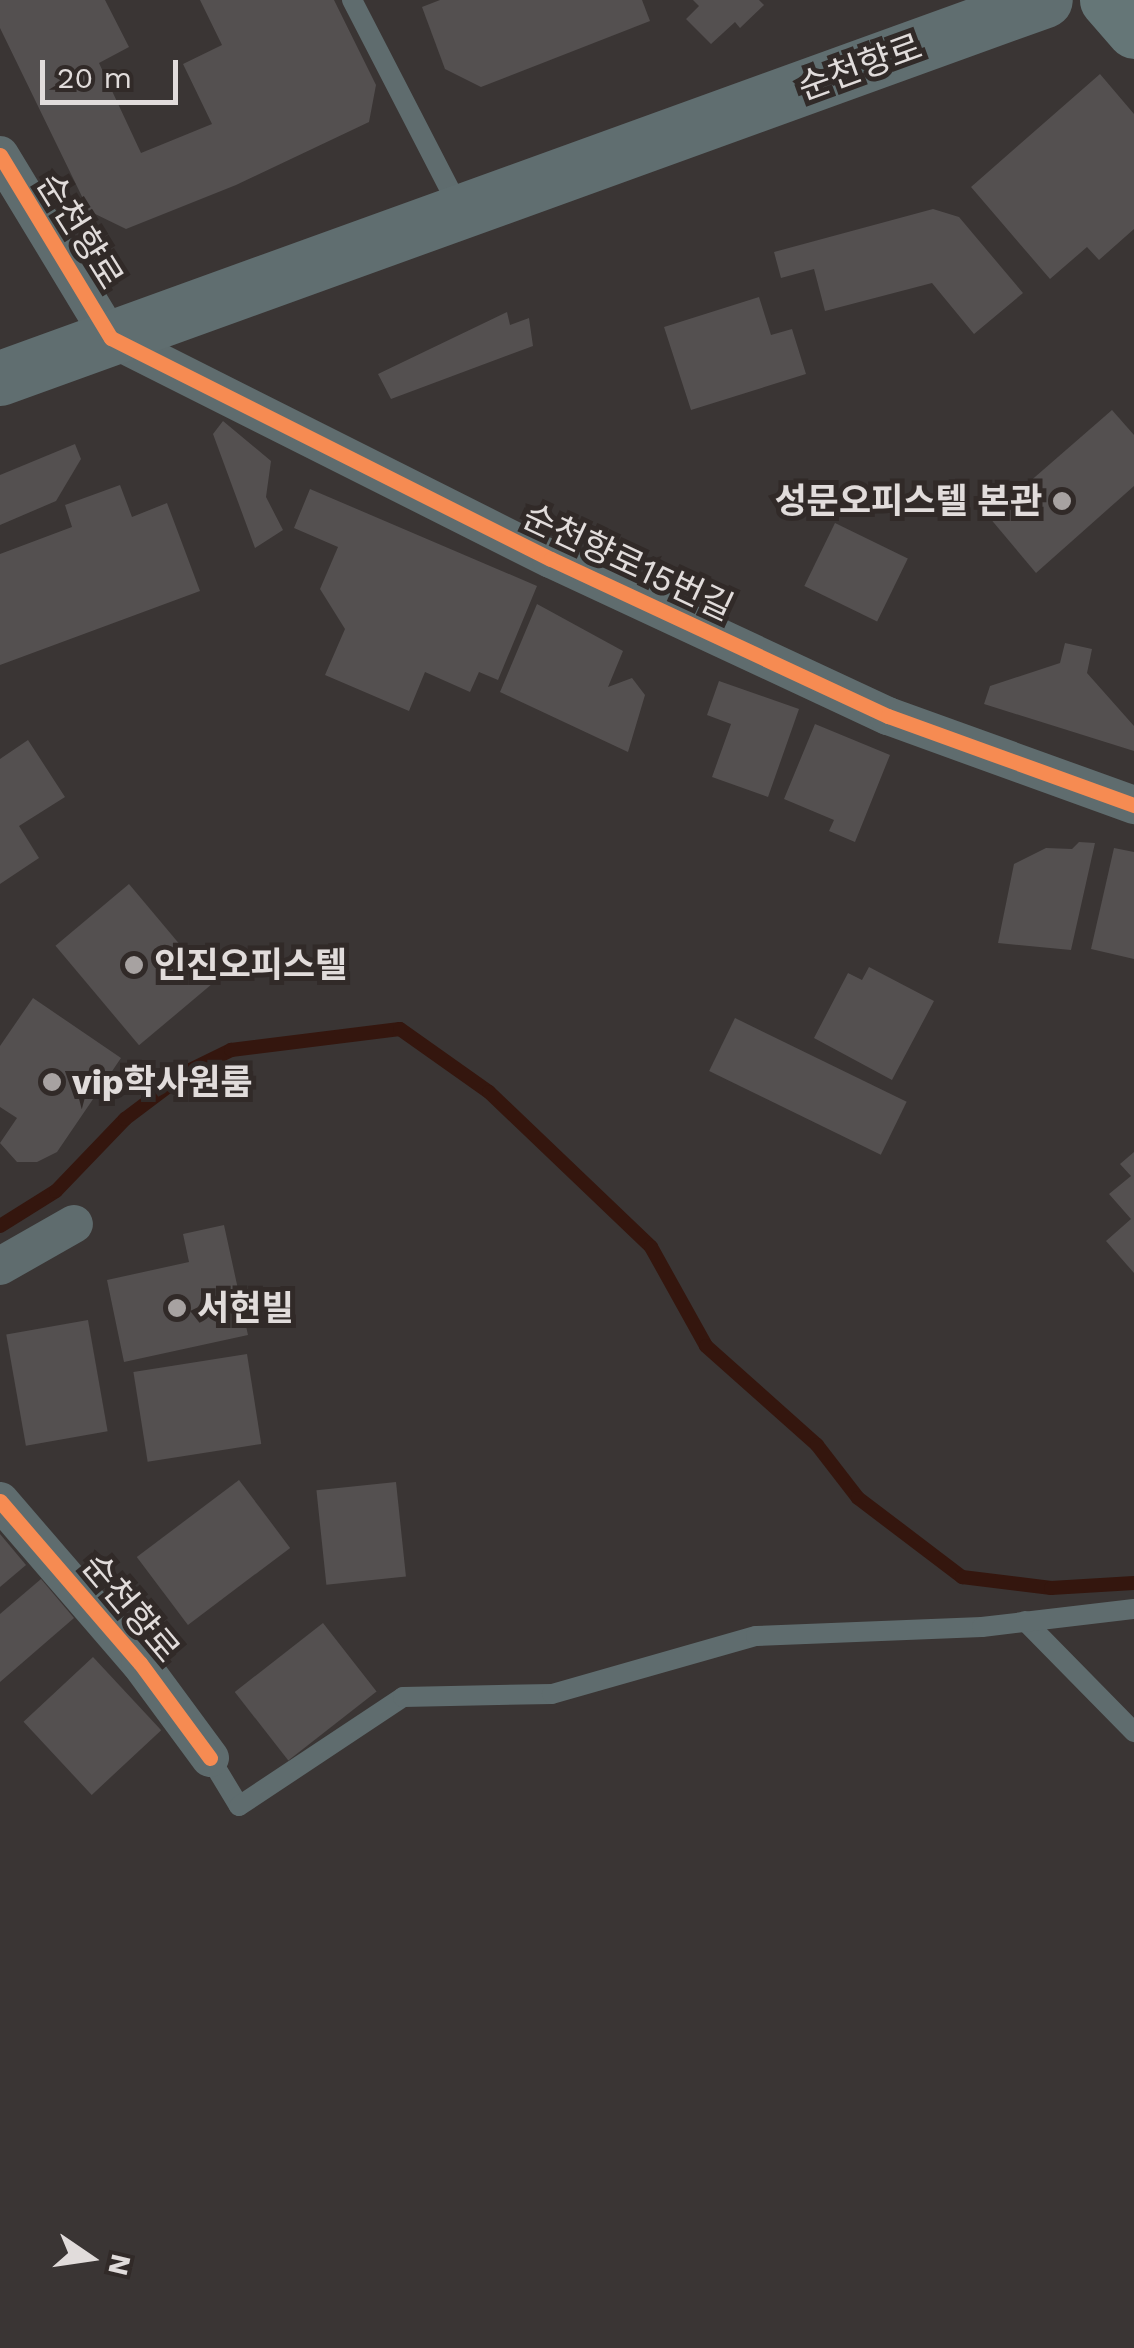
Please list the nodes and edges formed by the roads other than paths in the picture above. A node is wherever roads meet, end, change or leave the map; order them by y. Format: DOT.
graph roads {
  1 [pos="352,0"];
  2 [pos="1045,0"];
  3 [pos="1107,0"];
  4 [pos="1134,31"];
  5 [pos="0,155"];
  6 [pos="461,211"];
  7 [pos="111,338"];
  8 [pos="0,378"];
  9 [pos="1134,804"];
  10 [pos="74,1224"];
  11 [pos="0,1266"];
  12 [pos="0,1501"];
  13 [pos="1134,1609"];
  14 [pos="1025,1622"];
  15 [pos="1134,1732"];
  16 [pos="210,1758"];
  1 -- 6 [label="lane"];
  2 -- 6 [label="main road, 순천향로"];
  3 -- 4 [label="main road"];
  5 -- 7 [label="street, 순천향로"];
  6 -- 7 [label="main road, 순천향로"];
  7 -- 8 [label="main road, 순천향로"];
  7 -- 9 [label="street, 순천향로15번길"];
  10 -- 11 [label="street"];
  12 -- 16 [label="street, 순천향로"];
  13 -- 14 [label="lane"];
  14 -- 15 [label="lane"];
  14 -- 16 [label="lane"];
}
